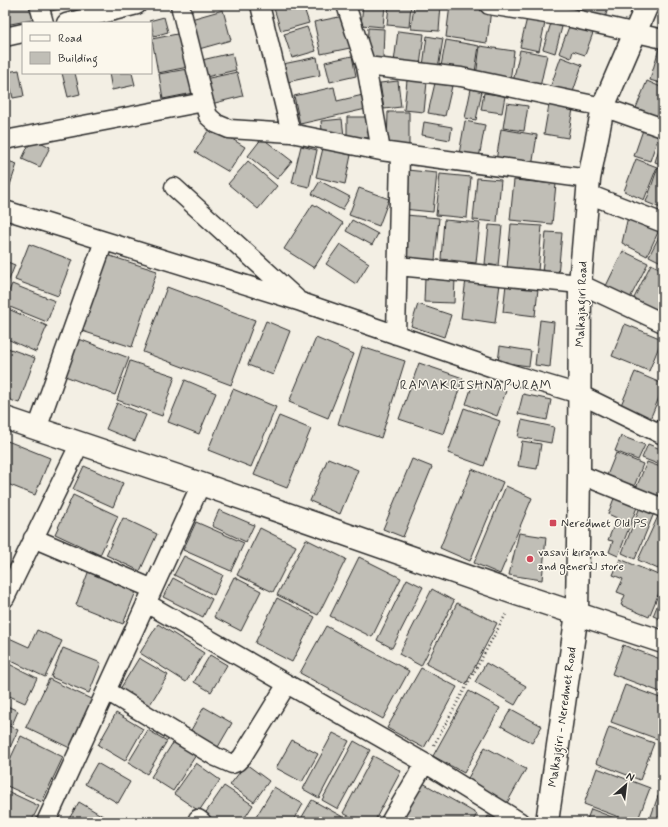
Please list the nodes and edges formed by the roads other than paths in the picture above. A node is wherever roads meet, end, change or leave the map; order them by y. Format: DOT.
graph roads {
  1 [pos="39,5"];
  2 [pos="137,5"];
  3 [pos="180,5"];
  4 [pos="260,5"];
  5 [pos="346,5"];
  6 [pos="489,5"];
  7 [pos="647,5"];
  8 [pos="44,22"];
  9 [pos="70,22"];
  10 [pos="634,32"];
  11 [pos="22,33"];
  12 [pos="5,37"];
  13 [pos="663,39"];
  14 [pos="366,66"];
  15 [pos="204,102"];
  16 [pos="603,107"];
  17 [pos="663,128"];
  18 [pos="291,133"];
  19 [pos="5,140"];
  20 [pos="381,151"];
  21 [pos="400,154"];
  22 [pos="174,187"];
  23 [pos="589,187"];
  24 [pos="5,210"];
  25 [pos="663,222"];
  26 [pos="104,241"];
  27 [pos="398,266"];
  28 [pos="580,284"];
  29 [pos="301,302"];
  30 [pos="663,323"];
  31 [pos="396,335"];
  32 [pos="579,394"];
  33 [pos="5,418"];
  34 [pos="37,428"];
  35 [pos="663,435"];
  36 [pos="80,443"];
  37 [pos="579,474"];
  38 [pos="201,484"];
  39 [pos="663,508"];
  40 [pos="33,538"];
  41 [pos="150,596"];
  42 [pos="5,598"];
  43 [pos="577,613"];
  44 [pos="663,642"];
  45 [pos="287,684"];
  46 [pos="107,691"];
  47 [pos="425,763"];
  48 [pos="46,822"];
  49 [pos="390,822"];
  50 [pos="520,822"];
  51 [pos="547,822"];
  1 -- 8 [label="street"];
  2 -- 9 [label="street"];
  3 -- 15 [label="street"];
  4 -- 18 [label="street"];
  5 -- 14 [label="street"];
  6 -- 10 [label="street"];
  7 -- 10 [label="main road, Malkajagiri Road"];
  10 -- 13 [label="street"];
  10 -- 16 [label="main road, Malkajagiri Road"];
  11 -- 12 [label="street"];
  14 -- 16 [label="street"];
  14 -- 20 [label="street"];
  15 -- 18 [label="street"];
  15 -- 19 [label="street"];
  16 -- 17 [label="street"];
  16 -- 23 [label="main road, Malkajagiri Road"];
  18 -- 20 [label="street"];
  20 -- 21 [label="street"];
  21 -- 23 [label="street"];
  21 -- 27 [label="street"];
  22 -- 29 [label="street"];
  23 -- 25 [label="street"];
  23 -- 28 [label="main road, Malkajagiri Road"];
  24 -- 26 [label="street"];
  26 -- 29 [label="street"];
  26 -- 34 [label="street"];
  27 -- 28 [label="street"];
  27 -- 31 [label="street"];
  28 -- 30 [label="street"];
  28 -- 32 [label="main road, Malkajagiri Road"];
  29 -- 31 [label="street"];
  31 -- 32 [label="street"];
  32 -- 35 [label="street"];
  32 -- 37 [label="main road, Malkajagiri Road"];
  33 -- 34 [label="main road"];
  34 -- 36 [label="main road"];
  36 -- 38 [label="main road"];
  36 -- 40 [label="street"];
  37 -- 39 [label="street"];
  37 -- 43 [label="main road, Malkajagiri Road"];
  38 -- 41 [label="street"];
  38 -- 43 [label="main road"];
  40 -- 41 [label="street"];
  40 -- 42 [label="street"];
  41 -- 45 [label="street"];
  41 -- 46 [label="street"];
  43 -- 44 [label="main road"];
  43 -- 51 [label="main road, Malkajgiri - Neredmet Road"];
  45 -- 46 [label="street"];
  45 -- 47 [label="street"];
  46 -- 48 [label="street"];
  47 -- 49 [label="street"];
  47 -- 50 [label="street"];
}
